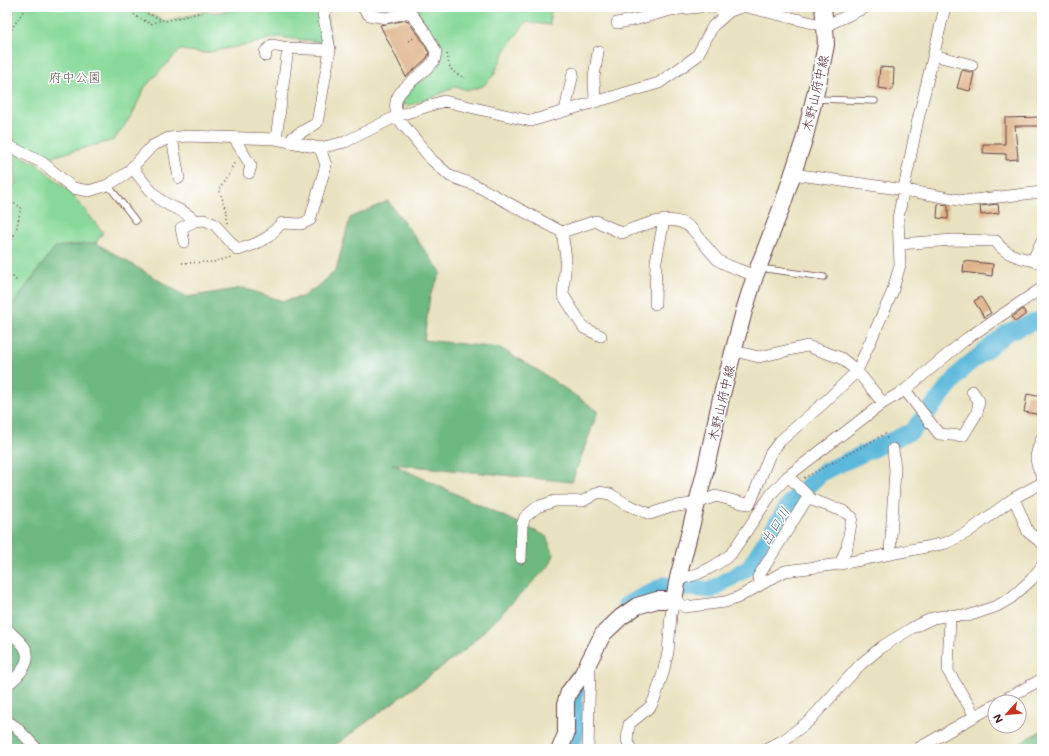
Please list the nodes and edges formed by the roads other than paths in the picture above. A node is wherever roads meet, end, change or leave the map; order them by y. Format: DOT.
graph roads {
  1 [pos="328,7"];
  2 [pos="362,7"];
  3 [pos="700,7"];
  4 [pos="711,7"];
  5 [pos="741,7"];
  6 [pos="747,7"];
  7 [pos="823,7"];
  8 [pos="866,7"];
  9 [pos="945,7"];
  10 [pos="730,11"];
  11 [pos="617,23"];
  12 [pos="825,26"];
  13 [pos="288,48"];
  14 [pos="330,50"];
  15 [pos="598,52"];
  16 [pos="933,55"];
  17 [pos="266,56"];
  18 [pos="972,65"];
  19 [pos="573,73"];
  20 [pos="814,99"];
  21 [pos="875,101"];
  22 [pos="595,102"];
  23 [pos="564,111"];
  24 [pos="397,116"];
  25 [pos="172,138"];
  26 [pos="234,138"];
  27 [pos="276,139"];
  28 [pos="293,142"];
  29 [pos="7,145"];
  30 [pos="320,148"];
  31 [pos="132,167"];
  32 [pos="249,173"];
  33 [pos="793,174"];
  34 [pos="179,178"];
  35 [pos="108,185"];
  36 [pos="905,190"];
  37 [pos="1042,192"];
  38 [pos="664,220"];
  39 [pos="136,221"];
  40 [pos="195,221"];
  41 [pos="562,232"];
  42 [pos="1042,240"];
  43 [pos="184,242"];
  44 [pos="899,244"];
  45 [pos="1038,262"];
  46 [pos="757,272"];
  47 [pos="824,277"];
  48 [pos="1042,288"];
  49 [pos="656,304"];
  50 [pos="602,336"];
  51 [pos="734,351"];
  52 [pos="857,371"];
  53 [pos="905,390"];
  54 [pos="972,391"];
  55 [pos="883,403"];
  56 [pos="1042,438"];
  57 [pos="893,449"];
  58 [pos="1042,476"];
  59 [pos="791,480"];
  60 [pos="1042,483"];
  61 [pos="808,497"];
  62 [pos="1014,498"];
  63 [pos="697,503"];
  64 [pos="1042,543"];
  65 [pos="890,554"];
  66 [pos="521,558"];
  67 [pos="840,564"];
  68 [pos="1042,566"];
  69 [pos="678,578"];
  70 [pos="763,583"];
  71 [pos="674,598"];
  72 [pos="950,615"];
  73 [pos="7,629"];
  74 [pos="590,658"];
  75 [pos="1042,679"];
  76 [pos="7,685"];
  77 [pos="1015,694"];
  78 [pos="987,709"];
  79 [pos="975,716"];
  80 [pos="7,721"];
  81 [pos="37,749"];
  82 [pos="560,749"];
  83 [pos="588,749"];
  84 [pos="631,749"];
  85 [pos="765,749"];
  86 [pos="917,749"];
  1 -- 14 [label="street"];
  2 -- 24 [label="street"];
  3 -- 11 [label="street"];
  4 -- 10 [label="street"];
  5 -- 10 [label="street"];
  6 -- 12 [label="street"];
  7 -- 12 [label="main road, 木野山府中線"];
  8 -- 12 [label="street"];
  9 -- 16 [label="street"];
  10 -- 22 [label="street"];
  12 -- 20 [label="main road, 木野山府中線"];
  13 -- 14 [label="street"];
  13 -- 17 [label="street"];
  13 -- 27 [label="street"];
  14 -- 28 [label="street"];
  15 -- 22 [label="street"];
  16 -- 18 [label="street"];
  16 -- 36 [label="street"];
  19 -- 23 [label="street"];
  20 -- 21 [label="lane"];
  20 -- 33 [label="main road, 木野山府中線"];
  22 -- 23 [label="street"];
  23 -- 24 [label="street"];
  24 -- 30 [label="street"];
  24 -- 41 [label="street"];
  25 -- 26 [label="street"];
  25 -- 31 [label="street"];
  25 -- 34 [label="street"];
  26 -- 27 [label="street"];
  26 -- 32 [label="street"];
  27 -- 28 [label="street"];
  28 -- 30 [label="street"];
  29 -- 35 [label="street"];
  30 -- 40 [label="street"];
  31 -- 35 [label="street"];
  31 -- 40 [label="street"];
  33 -- 36 [label="street"];
  33 -- 46 [label="main road, 木野山府中線"];
  35 -- 39 [label="lane"];
  36 -- 37 [label="street"];
  36 -- 44 [label="street"];
  38 -- 41 [label="street"];
  38 -- 46 [label="street"];
  38 -- 49 [label="street"];
  40 -- 43 [label="street"];
  41 -- 50 [label="street"];
  42 -- 45 [label="street"];
  44 -- 45 [label="street"];
  44 -- 52 [label="street"];
  46 -- 47 [label="lane"];
  46 -- 51 [label="main road, 木野山府中線"];
  48 -- 53 [label="street"];
  51 -- 52 [label="street"];
  51 -- 63 [label="main road, 木野山府中線"];
  52 -- 55 [label="street"];
  52 -- 63 [label="street"];
  53 -- 54 [label="street"];
  53 -- 55 [label="street"];
  55 -- 59 [label="street"];
  56 -- 58 [label="street"];
  57 -- 65 [label="street"];
  59 -- 61 [label="street"];
  59 -- 69 [label="street"];
  60 -- 62 [label="street"];
  61 -- 67 [label="street"];
  61 -- 70 [label="street"];
  62 -- 64 [label="street"];
  62 -- 65 [label="street"];
  63 -- 66 [label="street"];
  63 -- 69 [label="main road, 木野山府中線"];
  65 -- 67 [label="street"];
  67 -- 70 [label="street"];
  68 -- 72 [label="street"];
  69 -- 71 [label="main road, 木野山府中線"];
  70 -- 71 [label="street"];
  71 -- 74 [label="main road"];
  71 -- 84 [label="street"];
  72 -- 79 [label="street"];
  72 -- 85 [label="street"];
  73 -- 76 [label="street"];
  74 -- 82 [label="main road"];
  74 -- 83 [label="street"];
  75 -- 77 [label="street"];
  78 -- 79 [label="street"];
  79 -- 86 [label="street"];
  80 -- 81 [label="street"];
}
